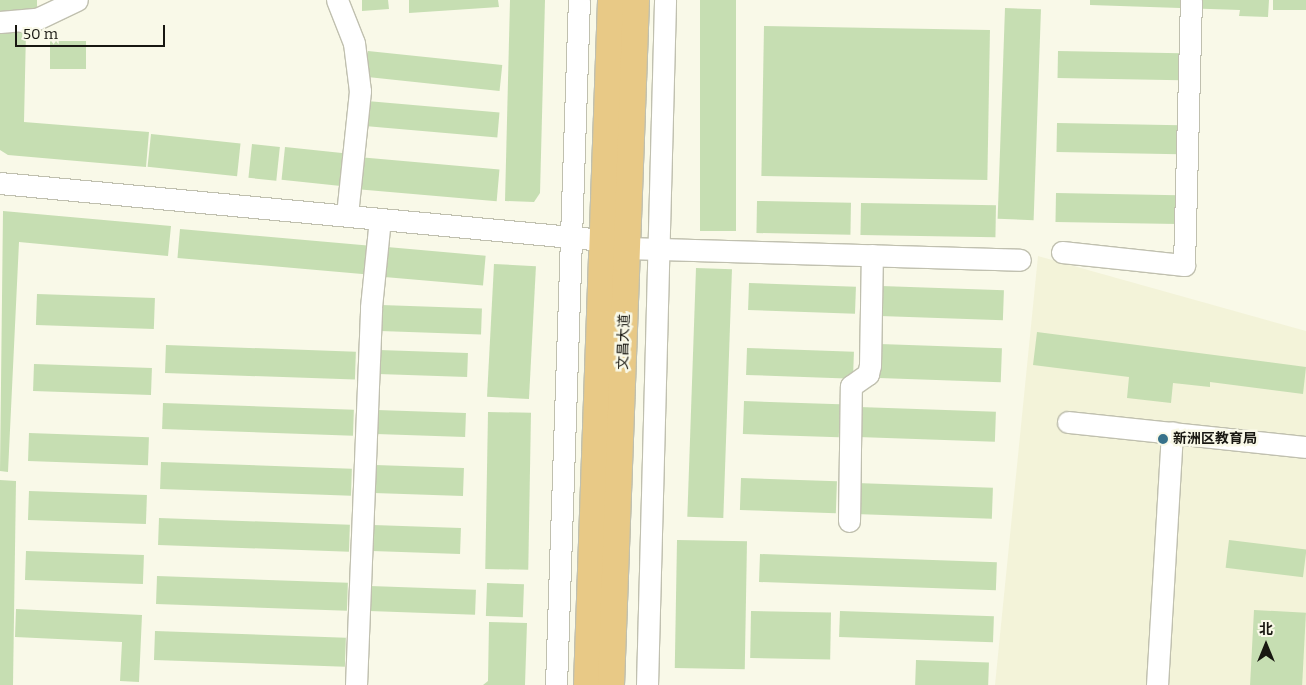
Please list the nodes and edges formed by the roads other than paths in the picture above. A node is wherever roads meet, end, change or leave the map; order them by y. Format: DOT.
graph roads {
  1 [pos="77,0"];
  2 [pos="337,0"];
  3 [pos="580,0"];
  4 [pos="612,0"];
  5 [pos="636,0"];
  6 [pos="665,0"];
  7 [pos="1191,0"];
  8 [pos="0,22"];
  9 [pos="0,184"];
  10 [pos="347,215"];
  11 [pos="380,219"];
  12 [pos="572,237"];
  13 [pos="615,244"];
  14 [pos="658,249"];
  15 [pos="1062,252"];
  16 [pos="872,255"];
  17 [pos="1020,260"];
  18 [pos="1068,422"];
  19 [pos="1172,432"];
  20 [pos="1306,447"];
  21 [pos="849,521"];
  22 [pos="356,685"];
  23 [pos="556,685"];
  24 [pos="588,685"];
  25 [pos="611,685"];
  26 [pos="647,685"];
  27 [pos="1157,685"];
  1 -- 8 [label="street"];
  2 -- 10 [label="street"];
  3 -- 12 [label="street"];
  4 -- 13 [label="main road, 文昌大道"];
  5 -- 13 [label="main road, 文昌大道"];
  6 -- 14 [label="street"];
  7 -- 15 [label="street"];
  9 -- 10 [label="street"];
  10 -- 11 [label="street"];
  11 -- 12 [label="street"];
  11 -- 22 [label="street"];
  12 -- 13 [label="street"];
  12 -- 23 [label="street"];
  13 -- 14 [label="street"];
  13 -- 24 [label="main road, 文昌大道"];
  13 -- 25 [label="main road, 文昌大道"];
  14 -- 16 [label="street"];
  14 -- 26 [label="street"];
  16 -- 17 [label="street"];
  16 -- 21 [label="street"];
  18 -- 19 [label="street"];
  19 -- 20 [label="street"];
  19 -- 27 [label="street"];
}
